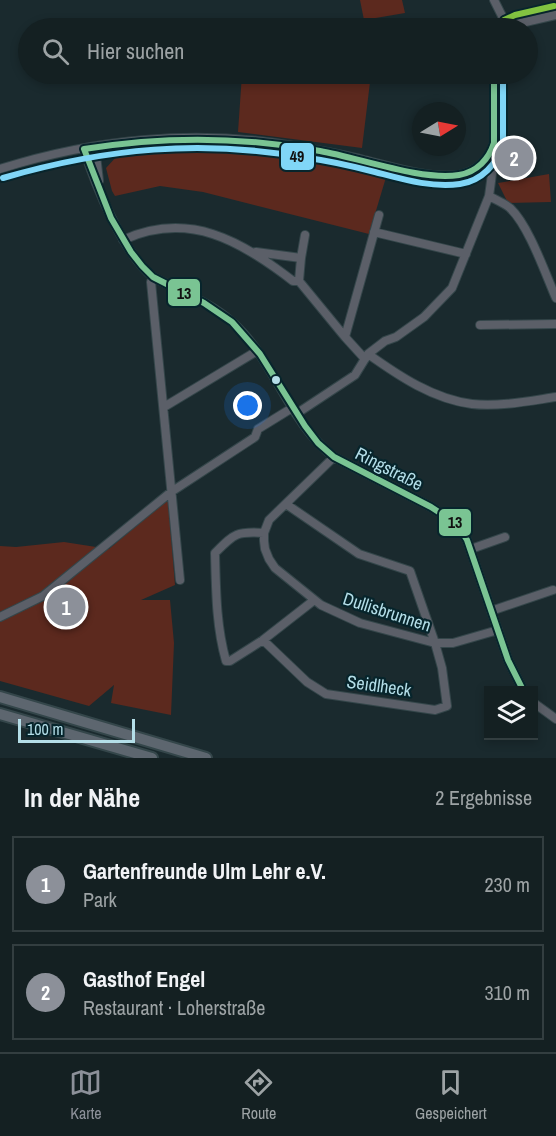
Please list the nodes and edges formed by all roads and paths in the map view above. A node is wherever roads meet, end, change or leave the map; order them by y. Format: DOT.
graph roads {
  1 [pos="494,0"];
  2 [pos="556,15"];
  3 [pos="503,18"];
  4 [pos="538,19"];
  5 [pos="494,84"];
  6 [pos="95,147"];
  7 [pos="84,149"];
  8 [pos="488,158"];
  9 [pos="0,169"];
  10 [pos="100,189"];
  11 [pos="489,196"];
  12 [pos="379,215"];
  13 [pos="374,232"];
  14 [pos="305,236"];
  15 [pos="123,240"];
  16 [pos="252,251"];
  17 [pos="466,254"];
  18 [pos="302,258"];
  19 [pos="153,277"];
  20 [pos="299,281"];
  21 [pos="556,298"];
  22 [pos="556,324"];
  23 [pos="480,325"];
  24 [pos="345,337"];
  25 [pos="257,351"];
  26 [pos="366,356"];
  27 [pos="556,397"];
  28 [pos="164,407"];
  29 [pos="294,411"];
  30 [pos="334,457"];
  31 [pos="171,492"];
  32 [pos="286,504"];
  33 [pos="264,533"];
  34 [pos="505,537"];
  35 [pos="471,549"];
  36 [pos="180,580"];
  37 [pos="553,590"];
  38 [pos="313,601"];
  39 [pos="491,610"];
  40 [pos="0,617"];
  41 [pos="498,630"];
  42 [pos="263,640"];
  43 [pos="435,643"];
  44 [pos="520,686"];
  45 [pos="0,697"];
  46 [pos="538,706"];
  47 [pos="0,714"];
  48 [pos="556,719"];
  49 [pos="152,758"];
  50 [pos="206,758"];
  1 -- 3 [label="street"];
  2 -- 4 [label="street"];
  5 -- 8 [label="street"];
  6 -- 7 [label="street"];
  6 -- 8 [label="street"];
  6 -- 10 [label="street, Ringstraße"];
  7 -- 9 [label="street"];
  7 -- 10 [label="street, Ringstraße"];
  8 -- 11 [label="street"];
  10 -- 15 [label="street, Ringstraße"];
  11 -- 17 [label="street"];
  11 -- 21 [label="street"];
  12 -- 13 [label="street"];
  13 -- 17 [label="street"];
  13 -- 24 [label="street"];
  14 -- 18 [label="street"];
  15 -- 16 [label="street"];
  15 -- 19 [label="street, Ringstraße"];
  16 -- 18 [label="street"];
  16 -- 20 [label="street"];
  17 -- 26 [label="street"];
  18 -- 20 [label="street"];
  19 -- 25 [label="street, Ringstraße"];
  19 -- 28 [label="street"];
  20 -- 24 [label="street"];
  22 -- 23 [label="street"];
  24 -- 26 [label="street"];
  25 -- 28 [label="street"];
  25 -- 29 [label="street, Ringstraße"];
  26 -- 27 [label="street"];
  26 -- 29 [label="street"];
  28 -- 31 [label="street"];
  29 -- 30 [label="street, Ringstraße"];
  29 -- 31 [label="street"];
  30 -- 32 [label="street"];
  30 -- 35 [label="street, Ringstraße"];
  31 -- 36 [label="street"];
  31 -- 40 [label="street"];
  32 -- 33 [label="street"];
  32 -- 43 [label="street, Dullisbrunnen"];
  33 -- 38 [label="street, Dullisbrunnen"];
  33 -- 42 [label="street"];
  34 -- 35 [label="street"];
  35 -- 39 [label="street, Ringstraße"];
  37 -- 39 [label="street"];
  38 -- 42 [label="street"];
  38 -- 43 [label="street, Dullisbrunnen"];
  39 -- 41 [label="street, Ringstraße"];
  41 -- 43 [label="street, Dullisbrunnen"];
  41 -- 44 [label="street, Ringstraße"];
  42 -- 43 [label="street, Seidlheck"];
  45 -- 50 [label="highway"];
  46 -- 48 [label="street"];
  47 -- 49 [label="highway"];
}
